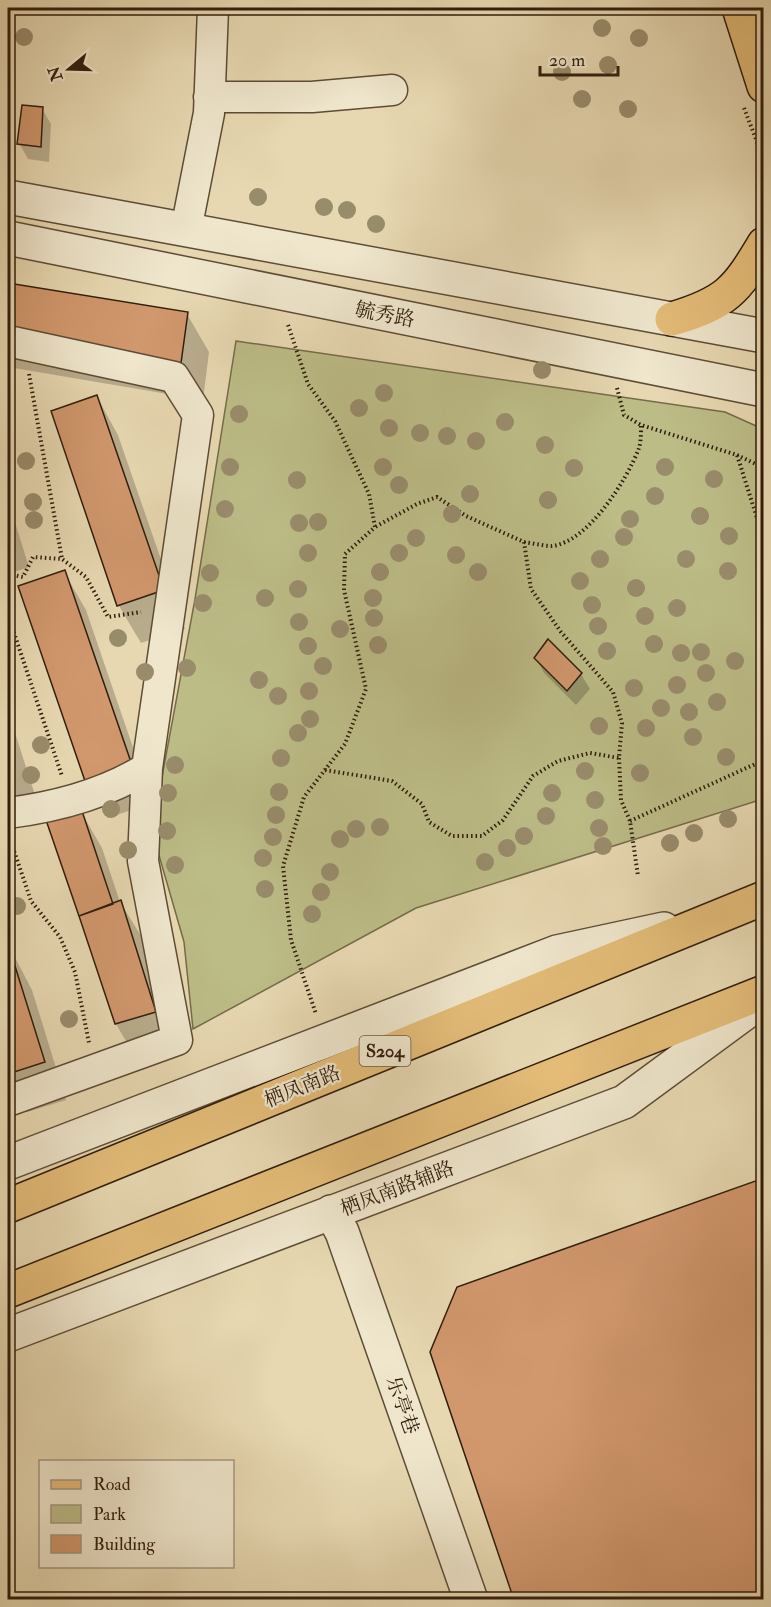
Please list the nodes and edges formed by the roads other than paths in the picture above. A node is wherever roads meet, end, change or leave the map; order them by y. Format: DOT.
graph roads {
  1 [pos="213,8"];
  2 [pos="739,8"];
  3 [pos="764,87"];
  4 [pos="392,90"];
  5 [pos="209,97"];
  6 [pos="8,197"];
  7 [pos="186,230"];
  8 [pos="8,238"];
  9 [pos="764,244"];
  10 [pos="672,319"];
  11 [pos="764,336"];
  12 [pos="16,342"];
  13 [pos="764,390"];
  14 [pos="147,768"];
  15 [pos="8,813"];
  16 [pos="764,898"];
  17 [pos="701,922"];
  18 [pos="764,992"];
  19 [pos="764,999"];
  20 [pos="8,1101"];
  21 [pos="8,1163"];
  22 [pos="8,1206"];
  23 [pos="331,1212"];
  24 [pos="8,1291"];
  25 [pos="8,1335"];
  26 [pos="471,1599"];
  1 -- 5 [label="street"];
  2 -- 3 [label="main road"];
  4 -- 5 [label="street"];
  5 -- 7 [label="street"];
  6 -- 7 [label="street"];
  7 -- 10 [label="street"];
  8 -- 13 [label="street, 毓秀路"];
  9 -- 10 [label="main road"];
  10 -- 11 [label="street"];
  12 -- 14 [label="street"];
  14 -- 15 [label="street"];
  14 -- 20 [label="street"];
  16 -- 17 [label="main road, 栖凤南路 / S204"];
  17 -- 21 [label="street"];
  17 -- 22 [label="main road, 栖凤南路 / S204"];
  18 -- 24 [label="main road"];
  19 -- 23 [label="street, 栖凤南路辅路"];
  23 -- 25 [label="street, 栖凤南路辅路"];
  23 -- 26 [label="street, 乐亭巷"];
}
